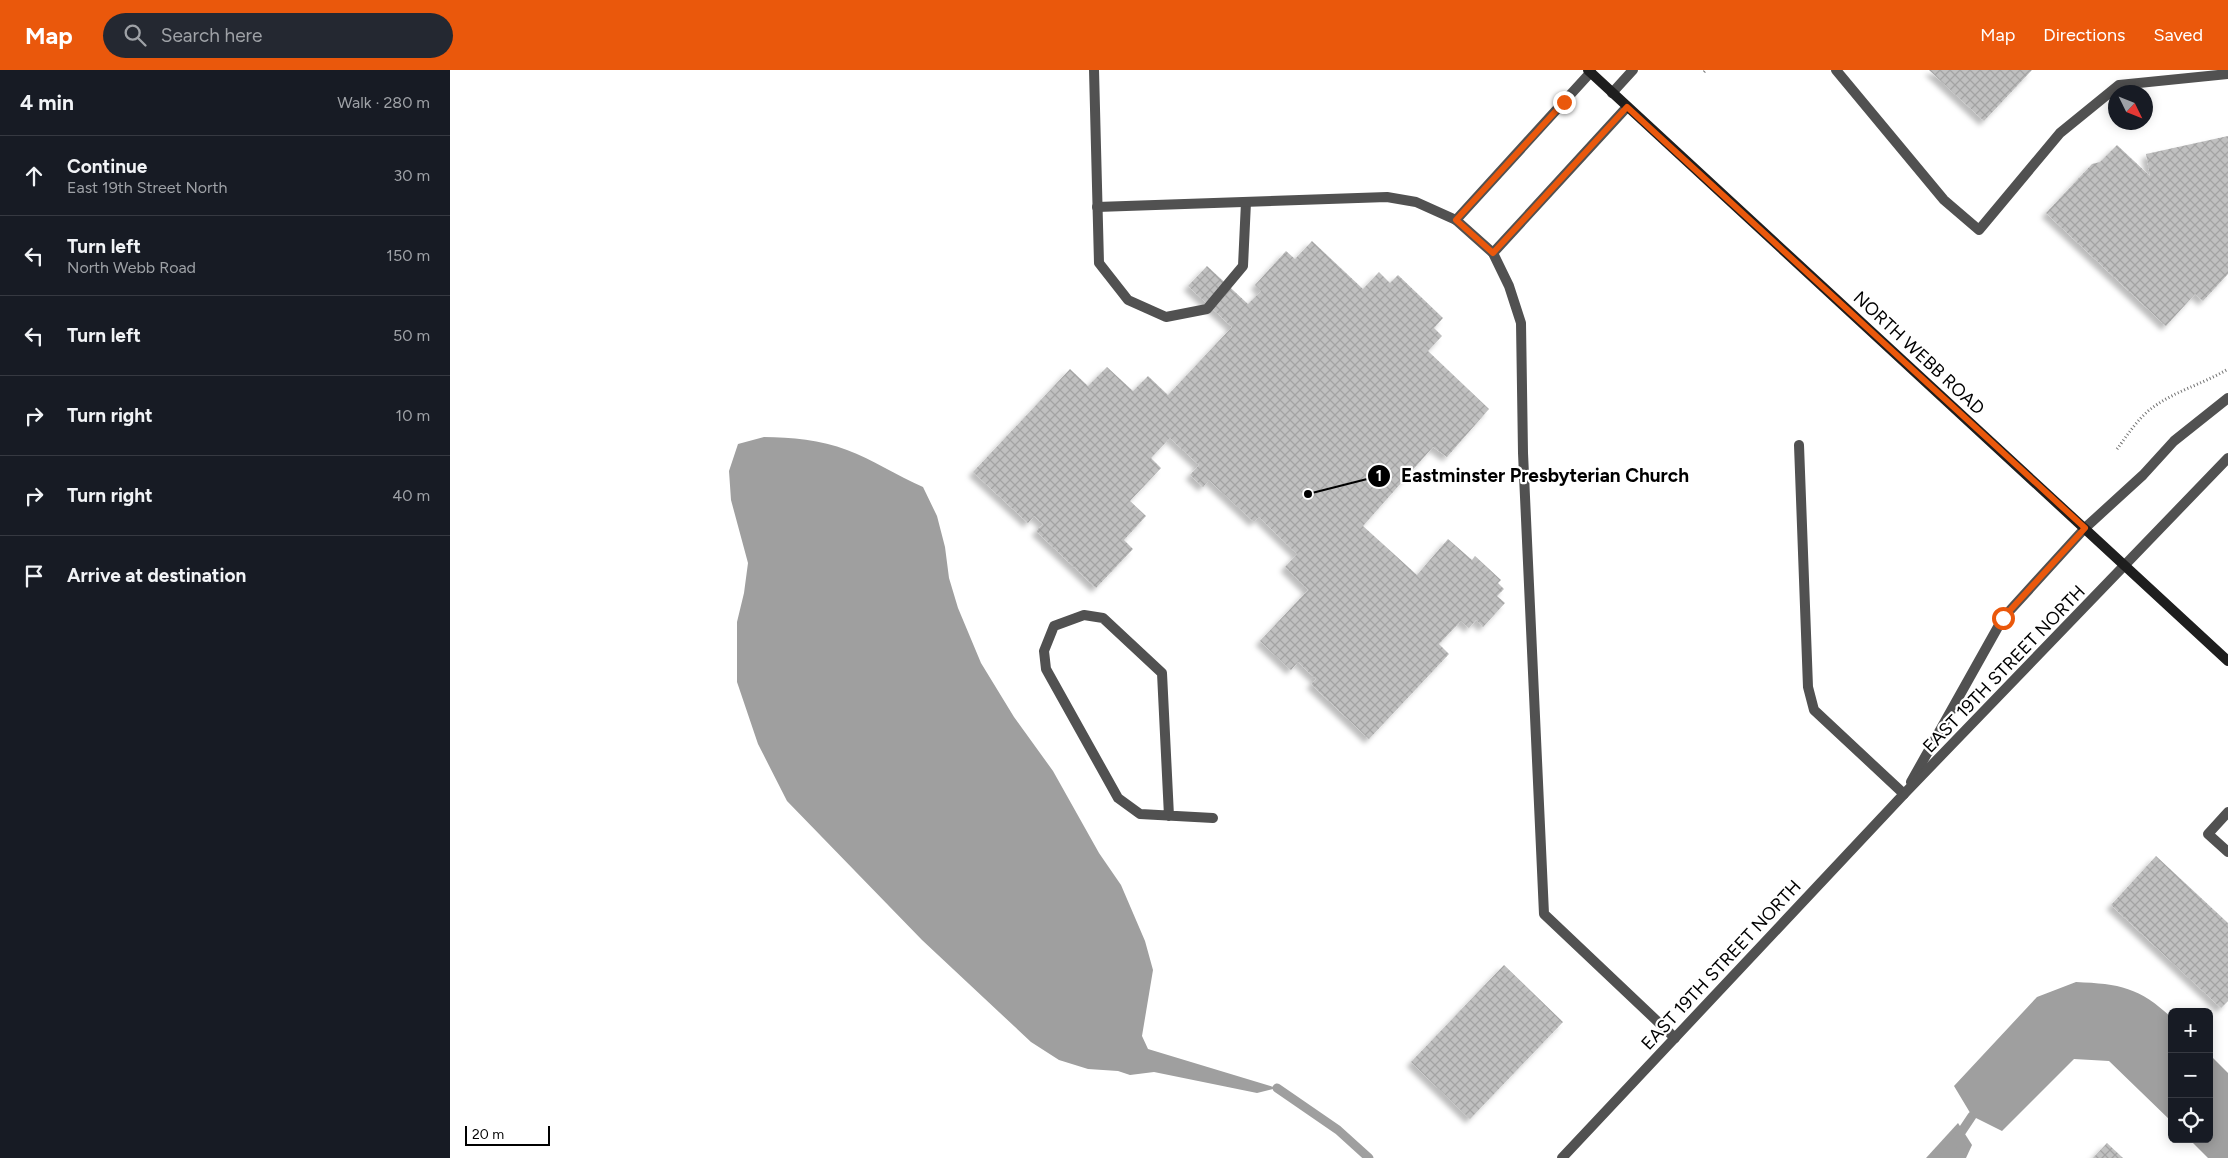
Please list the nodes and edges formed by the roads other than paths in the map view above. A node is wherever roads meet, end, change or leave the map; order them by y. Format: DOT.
graph roads {
  1 [pos="1094,70"];
  2 [pos="1633,70"];
  3 [pos="1836,70"];
  4 [pos="1590,71"];
  5 [pos="2228,74"];
  6 [pos="1612,93"];
  7 [pos="1627,107"];
  8 [pos="1246,202"];
  9 [pos="1097,207"];
  10 [pos="1456,220"];
  11 [pos="1493,253"];
  12 [pos="2228,398"];
  13 [pos="1799,445"];
  14 [pos="2228,458"];
  15 [pos="2085,528"];
  16 [pos="2126,566"];
  17 [pos="2228,661"];
  18 [pos="1904,794"];
  19 [pos="2228,812"];
  20 [pos="1169,816"];
  21 [pos="1213,818"];
  22 [pos="2228,852"];
  23 [pos="1675,1038"];
  24 [pos="1562,1158"];
  1 -- 9 [label="street"];
  2 -- 6 [label="street"];
  3 -- 5 [label="street"];
  4 -- 6 [label="main road, NORTH WEBB ROAD"];
  4 -- 10 [label="street"];
  6 -- 7 [label="main road, NORTH WEBB ROAD"];
  7 -- 11 [label="street"];
  7 -- 15 [label="main road, NORTH WEBB ROAD"];
  8 -- 9 [label="street"];
  8 -- 9 [label="street"];
  8 -- 10 [label="street"];
  10 -- 11 [label="street"];
  11 -- 23 [label="street"];
  12 -- 15 [label="street, EAST 19TH STREET NORTH"];
  13 -- 18 [label="street"];
  14 -- 16 [label="street, EAST 19TH STREET NORTH"];
  15 -- 16 [label="main road, NORTH WEBB ROAD"];
  15 -- 18 [label="street, EAST 19TH STREET NORTH"];
  16 -- 17 [label="main road, NORTH WEBB ROAD"];
  16 -- 18 [label="street, EAST 19TH STREET NORTH"];
  18 -- 23 [label="street, EAST 19TH STREET NORTH"];
  19 -- 22 [label="street"];
  20 -- 20 [label="street"];
  20 -- 21 [label="street"];
  23 -- 24 [label="street, EAST 19TH STREET NORTH"];
}
